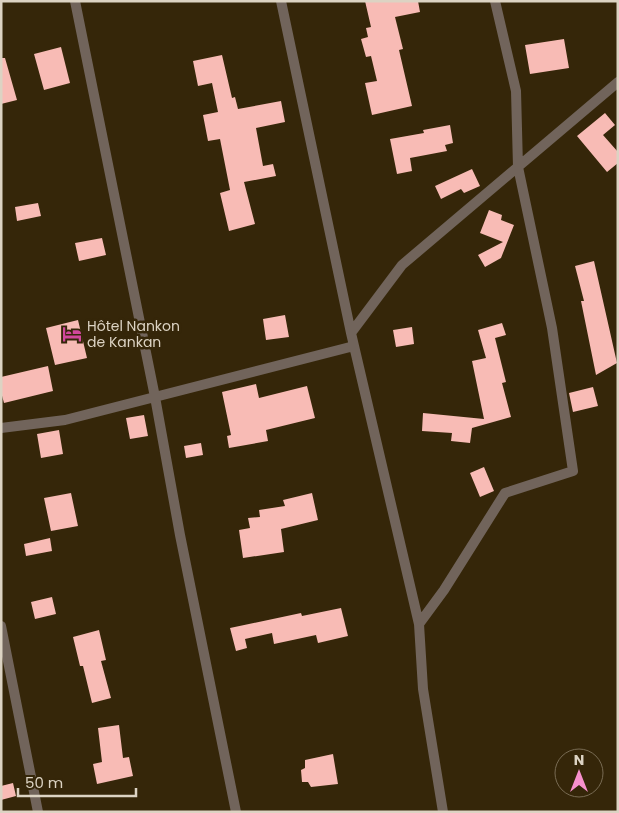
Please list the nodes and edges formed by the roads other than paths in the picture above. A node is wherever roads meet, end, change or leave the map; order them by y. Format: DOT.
graph roads {
  1 [pos="75,1"];
  2 [pos="281,1"];
  3 [pos="495,1"];
  4 [pos="618,82"];
  5 [pos="518,167"];
  6 [pos="351,333"];
  7 [pos="354,346"];
  8 [pos="155,397"];
  9 [pos="1,428"];
  10 [pos="419,624"];
  11 [pos="1,626"];
  12 [pos="38,812"];
  13 [pos="236,812"];
  14 [pos="442,812"];
  1 -- 8 [label="street"];
  2 -- 6 [label="street"];
  3 -- 5 [label="street"];
  4 -- 5 [label="street"];
  5 -- 6 [label="street"];
  5 -- 10 [label="street"];
  6 -- 7 [label="street"];
  7 -- 8 [label="street"];
  7 -- 10 [label="street"];
  8 -- 9 [label="street"];
  8 -- 13 [label="street"];
  10 -- 14 [label="street"];
  11 -- 12 [label="street"];
}
